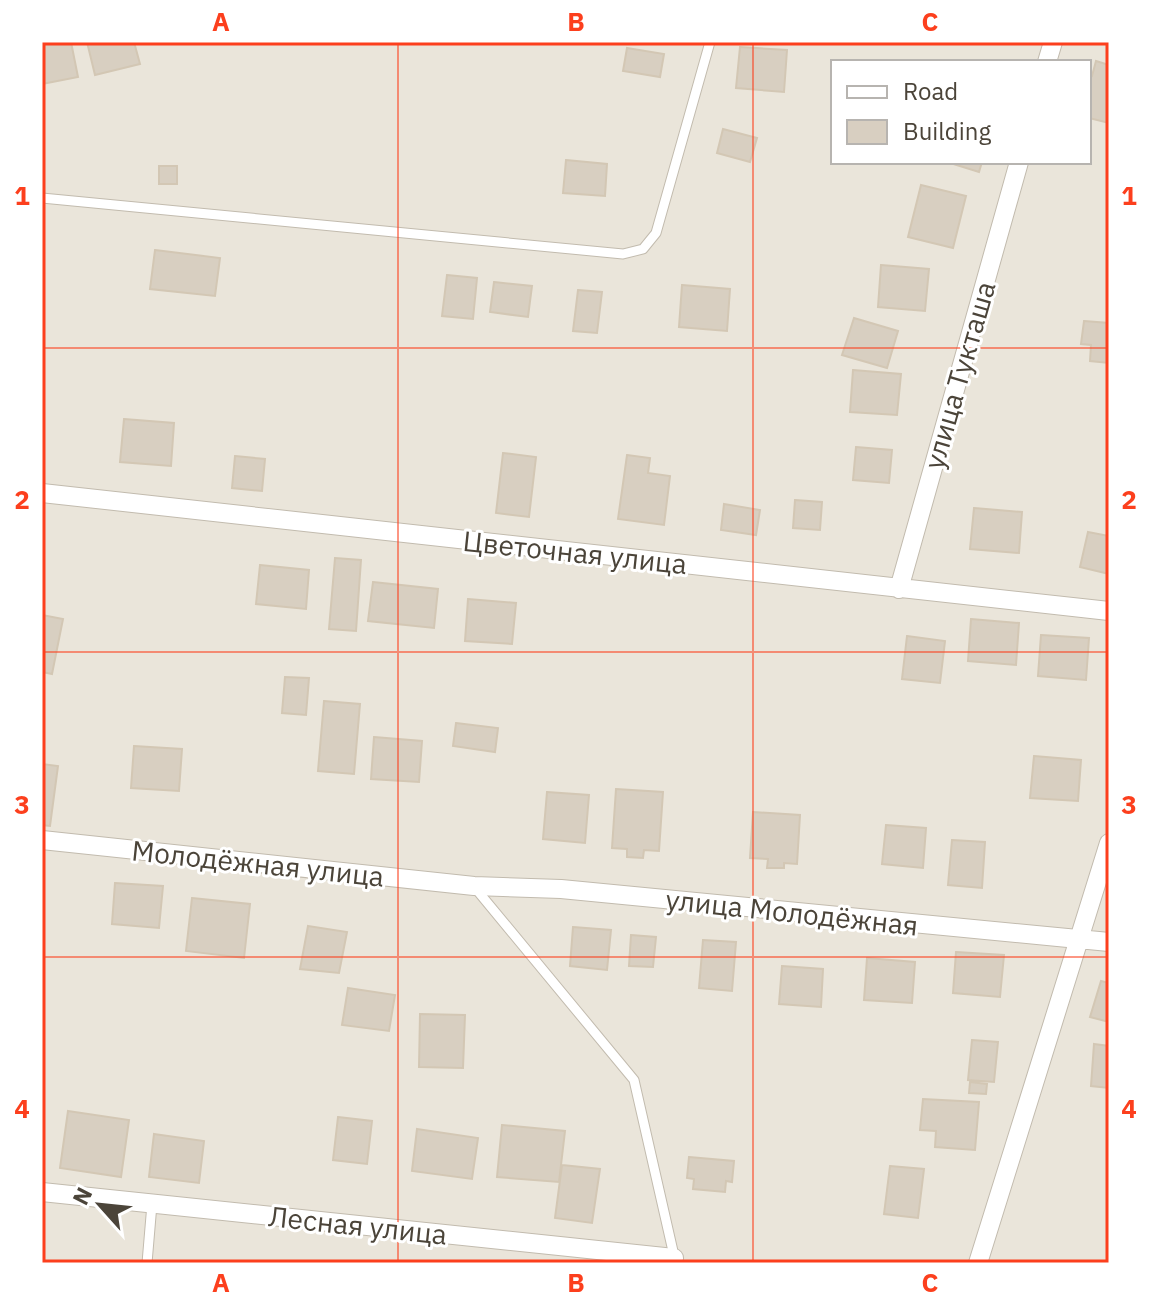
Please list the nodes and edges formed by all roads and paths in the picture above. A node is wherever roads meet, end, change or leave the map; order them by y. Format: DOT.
graph roads {
  1 [pos="710,42"];
  2 [pos="1018,164"];
  3 [pos="42,198"];
  4 [pos="42,493"];
  5 [pos="899,589"];
  6 [pos="1109,611"];
  7 [pos="42,840"];
  8 [pos="1109,843"];
  9 [pos="474,886"];
  10 [pos="1080,939"];
  11 [pos="1109,942"];
  12 [pos="42,1192"];
  13 [pos="152,1204"];
  14 [pos="675,1260"];
  15 [pos="147,1263"];
  16 [pos="978,1263"];
  1 -- 3 [label="lane"];
  2 -- 5 [label="street, улица Тукташа"];
  4 -- 5 [label="street, Цветочная улица"];
  5 -- 6 [label="street, Цветочная улица"];
  7 -- 9 [label="street, Молодёжная улица"];
  8 -- 10 [label="street"];
  9 -- 10 [label="street, улица Молодёжная"];
  9 -- 14 [label="lane"];
  10 -- 11 [label="street, улица Молодёжная"];
  10 -- 16 [label="street"];
  12 -- 13 [label="street, Лесная улица"];
  13 -- 14 [label="street, Лесная улица"];
  13 -- 15 [label="lane"];
}
